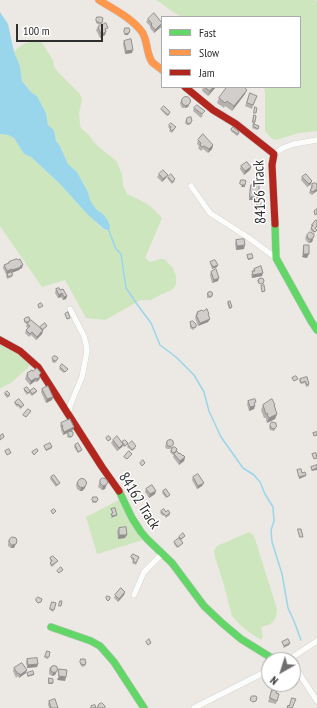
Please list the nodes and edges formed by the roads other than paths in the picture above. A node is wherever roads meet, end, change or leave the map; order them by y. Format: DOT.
graph roads {
  1 [pos="99,0"];
  2 [pos="161,69"];
  3 [pos="186,88"];
  4 [pos="317,140"];
  5 [pos="274,154"];
  6 [pos="191,186"];
  7 [pos="276,258"];
  8 [pos="70,309"];
  9 [pos="317,330"];
  10 [pos="0,340"];
  11 [pos="68,413"];
  12 [pos="162,554"];
  13 [pos="134,595"];
  14 [pos="52,628"];
  15 [pos="317,642"];
  16 [pos="262,652"];
  17 [pos="301,653"];
  18 [pos="261,674"];
  19 [pos="301,677"];
  20 [pos="317,701"];
  21 [pos="144,708"];
  22 [pos="194,708"];
  1 -- 2 [label="street"];
  3 -- 5 [label="street, 84156 Track"];
  4 -- 5 [label="street"];
  5 -- 7 [label="street, 84156 Track"];
  6 -- 7 [label="street"];
  7 -- 9 [label="street, 84156 Track"];
  8 -- 11 [label="street"];
  10 -- 11 [label="street, 84162 Track"];
  11 -- 12 [label="street, 84162 Track"];
  12 -- 13 [label="street"];
  12 -- 16 [label="street, 84162 Track"];
  14 -- 21 [label="street"];
  15 -- 17 [label="street"];
  18 -- 22 [label="street"];
  19 -- 20 [label="street"];
}
